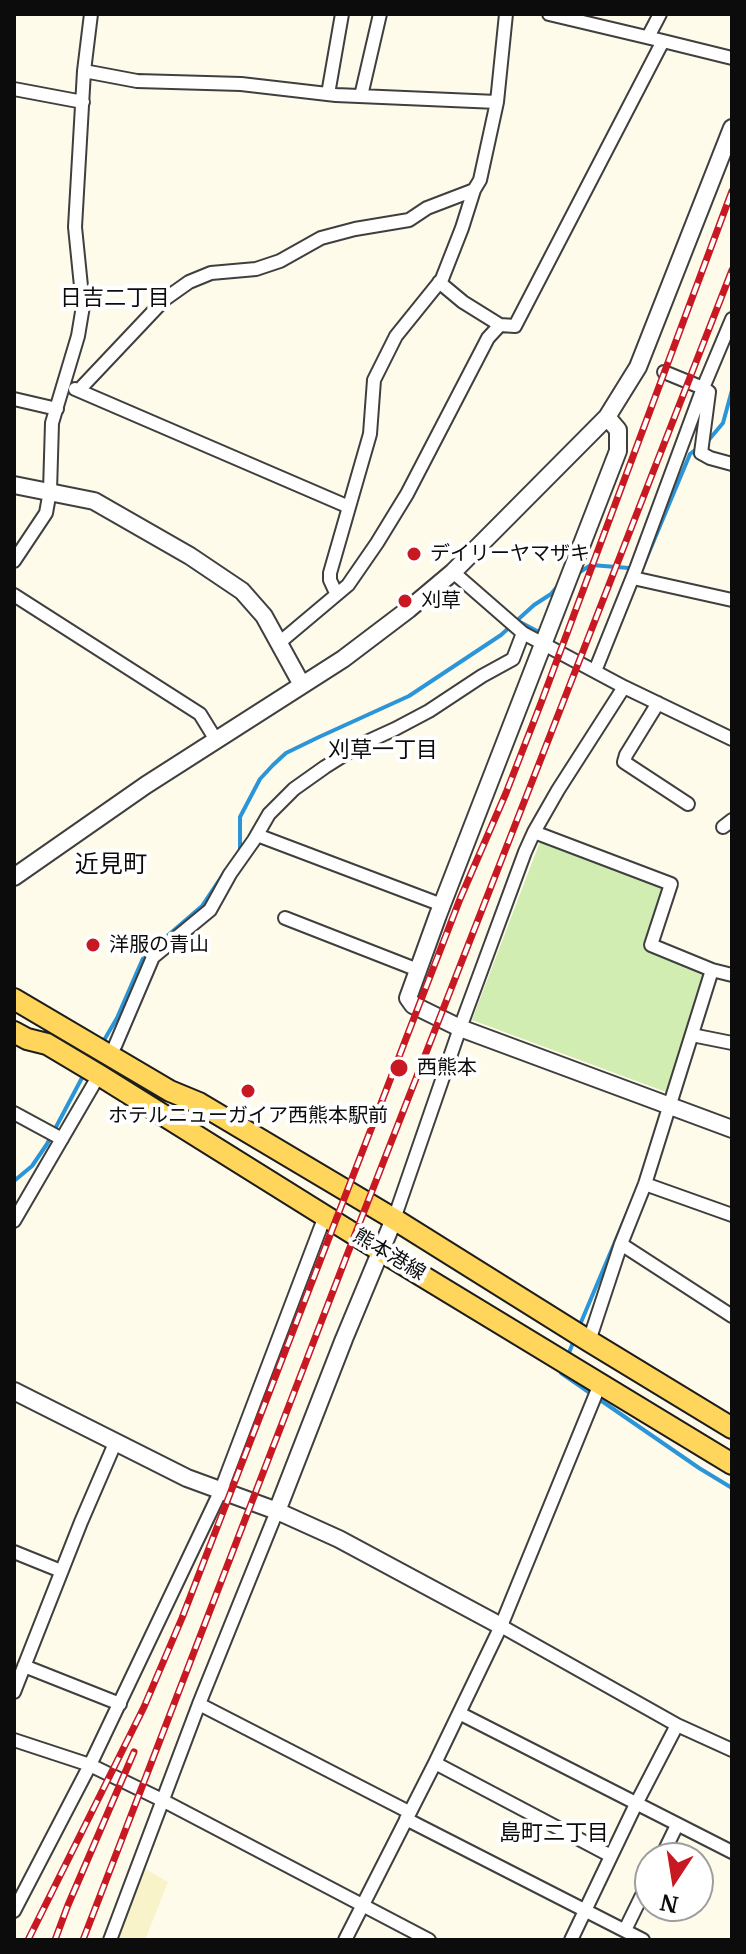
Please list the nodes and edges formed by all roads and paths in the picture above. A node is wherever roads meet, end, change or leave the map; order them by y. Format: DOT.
graph roads {
  1 [pos="91,14"];
  2 [pos="342,14"];
  3 [pos="380,14"];
  4 [pos="506,14"];
  5 [pos="549,14"];
  6 [pos="660,14"];
  7 [pos="648,37"];
  8 [pos="663,41"];
  9 [pos="732,58"];
  10 [pos="84,71"];
  11 [pos="14,89"];
  12 [pos="328,94"];
  13 [pos="361,96"];
  14 [pos="83,102"];
  15 [pos="497,102"];
  16 [pos="732,128"];
  17 [pos="474,190"];
  18 [pos="439,282"];
  19 [pos="732,319"];
  20 [pos="500,325"];
  21 [pos="664,372"];
  22 [pos="64,387"];
  23 [pos="703,388"];
  24 [pos="79,390"];
  25 [pos="14,399"];
  26 [pos="57,409"];
  27 [pos="607,417"];
  28 [pos="732,464"];
  29 [pos="14,485"];
  30 [pos="50,491"];
  31 [pos="349,507"];
  32 [pos="14,561"];
  33 [pos="453,572"];
  34 [pos="633,578"];
  35 [pos="336,593"];
  36 [pos="14,595"];
  37 [pos="732,600"];
  38 [pos="523,633"];
  39 [pos="279,643"];
  40 [pos="544,644"];
  41 [pos="595,671"];
  42 [pos="302,685"];
  43 [pos="624,687"];
  44 [pos="658,703"];
  45 [pos="732,739"];
  46 [pos="216,740"];
  47 [pos="688,804"];
  48 [pos="534,832"];
  49 [pos="257,835"];
  50 [pos="14,877"];
  51 [pos="442,905"];
  52 [pos="285,918"];
  53 [pos="418,970"];
  54 [pos="712,970"];
  55 [pos="732,975"];
  56 [pos="14,983"];
  57 [pos="14,999"];
  58 [pos="14,1014"];
  59 [pos="460,1028"];
  60 [pos="14,1032"];
  61 [pos="692,1035"];
  62 [pos="732,1043"];
  63 [pos="47,1044"];
  64 [pos="115,1046"];
  65 [pos="99,1075"];
  66 [pos="199,1103"];
  67 [pos="669,1106"];
  68 [pos="14,1113"];
  69 [pos="732,1129"];
  70 [pos="62,1139"];
  71 [pos="645,1184"];
  72 [pos="732,1215"];
  73 [pos="325,1216"];
  74 [pos="394,1219"];
  75 [pos="14,1221"];
  76 [pos="621,1244"];
  77 [pos="381,1251"];
  78 [pos="732,1316"];
  79 [pos="589,1341"];
  80 [pos="600,1384"];
  81 [pos="14,1391"];
  82 [pos="732,1428"];
  83 [pos="116,1441"];
  84 [pos="732,1464"];
  85 [pos="221,1490"];
  86 [pos="277,1511"];
  87 [pos="14,1552"];
  88 [pos="61,1571"];
  89 [pos="501,1626"];
  90 [pos="24,1666"];
  91 [pos="14,1692"];
  92 [pos="120,1704"];
  93 [pos="199,1704"];
  94 [pos="459,1713"];
  95 [pos="677,1725"];
  96 [pos="14,1740"];
  97 [pos="732,1750"];
  98 [pos="435,1763"];
  99 [pos="90,1765"];
  100 [pos="162,1800"];
  101 [pos="636,1804"];
  102 [pos="408,1816"];
  103 [pos="677,1825"];
  104 [pos="669,1842"];
  105 [pos="732,1852"];
  106 [pos="611,1856"];
  107 [pos="362,1905"];
  108 [pos="585,1909"];
  109 [pos="14,1911"];
  110 [pos="634,1912"];
  111 [pos="625,1930"];
  112 [pos="110,1940"];
  113 [pos="345,1940"];
  114 [pos="429,1940"];
  115 [pos="571,1940"];
  116 [pos="643,1940"];
  1 -- 10 [label="street"];
  2 -- 12 [label="street"];
  3 -- 13 [label="street"];
  4 -- 15 [label="street"];
  5 -- 7 [label="street"];
  6 -- 7 [label="street"];
  7 -- 8 [label="street"];
  8 -- 9 [label="street"];
  8 -- 20 [label="street"];
  10 -- 12 [label="street"];
  10 -- 14 [label="street"];
  11 -- 14 [label="street"];
  12 -- 13 [label="street"];
  13 -- 15 [label="street"];
  14 -- 22 [label="street"];
  15 -- 17 [label="street"];
  16 -- 27 [label="street"];
  17 -- 18 [label="street"];
  17 -- 24 [label="street"];
  18 -- 20 [label="street"];
  18 -- 31 [label="street"];
  19 -- 23 [label="street"];
  20 -- 35 [label="street"];
  21 -- 23 [label="street"];
  22 -- 24 [label="street"];
  22 -- 26 [label="street"];
  23 -- 28 [label="street"];
  23 -- 34 [label="street"];
  24 -- 31 [label="street"];
  25 -- 26 [label="street"];
  26 -- 30 [label="street"];
  27 -- 33 [label="street"];
  27 -- 40 [label="street"];
  29 -- 30 [label="street"];
  30 -- 32 [label="street"];
  30 -- 39 [label="street"];
  31 -- 35 [label="street"];
  33 -- 38 [label="street"];
  33 -- 42 [label="street"];
  34 -- 37 [label="street"];
  34 -- 41 [label="street"];
  35 -- 39 [label="street"];
  36 -- 46 [label="street"];
  38 -- 40 [label="street"];
  38 -- 49 [label="street"];
  39 -- 42 [label="street"];
  40 -- 41 [label="street"];
  40 -- 51 [label="street"];
  41 -- 43 [label="street"];
  42 -- 46 [label="street"];
  43 -- 44 [label="street"];
  43 -- 48 [label="street"];
  44 -- 45 [label="street"];
  44 -- 47 [label="street"];
  46 -- 50 [label="street"];
  48 -- 54 [label="street"];
  48 -- 59 [label="street"];
  49 -- 51 [label="street"];
  49 -- 64 [label="street"];
  51 -- 53 [label="street"];
  52 -- 53 [label="street"];
  53 -- 59 [label="street"];
  54 -- 55 [label="street"];
  54 -- 61 [label="street"];
  56 -- 64 [label="main road, 熊本港線"];
  57 -- 66 [label="main road, 熊本港線"];
  58 -- 63 [label="main road, 熊本港線"];
  59 -- 67 [label="street"];
  59 -- 74 [label="street"];
  60 -- 63 [label="main road, 熊本港線"];
  61 -- 62 [label="street"];
  61 -- 67 [label="street"];
  63 -- 65 [label="main road, 熊本港線"];
  64 -- 66 [label="main road, 熊本港線"];
  65 -- 70 [label="street"];
  65 -- 73 [label="main road, 熊本港線"];
  66 -- 74 [label="main road, 熊本港線"];
  67 -- 69 [label="street"];
  67 -- 71 [label="street"];
  68 -- 70 [label="street"];
  70 -- 75 [label="street"];
  71 -- 72 [label="street"];
  71 -- 76 [label="street"];
  73 -- 77 [label="main road, 熊本港線"];
  73 -- 85 [label="street"];
  74 -- 77 [label="street"];
  74 -- 79 [label="main road, 熊本港線"];
  76 -- 78 [label="street"];
  76 -- 79 [label="street"];
  77 -- 80 [label="main road, 熊本港線"];
  77 -- 86 [label="street"];
  79 -- 82 [label="main road, 熊本港線"];
  80 -- 84 [label="main road, 熊本港線"];
  80 -- 89 [label="street"];
  81 -- 83 [label="street"];
  83 -- 85 [label="street"];
  83 -- 88 [label="street"];
  85 -- 86 [label="street"];
  85 -- 92 [label="street"];
  86 -- 89 [label="street"];
  86 -- 93 [label="street"];
  87 -- 88 [label="street"];
  88 -- 90 [label="street"];
  89 -- 94 [label="street"];
  89 -- 95 [label="street"];
  90 -- 91 [label="street"];
  90 -- 92 [label="street"];
  92 -- 99 [label="street"];
  93 -- 100 [label="street"];
  93 -- 102 [label="street"];
  94 -- 98 [label="street"];
  94 -- 101 [label="street"];
  95 -- 97 [label="street"];
  95 -- 101 [label="street"];
  96 -- 99 [label="street"];
  98 -- 102 [label="street"];
  98 -- 106 [label="street"];
  99 -- 100 [label="street"];
  99 -- 109 [label="street"];
  100 -- 107 [label="street"];
  100 -- 112 [label="street"];
  101 -- 103 [label="street"];
  101 -- 106 [label="street"];
  102 -- 107 [label="street"];
  102 -- 108 [label="street"];
  103 -- 104 [label="street"];
  103 -- 105 [label="street"];
  106 -- 108 [label="street"];
  107 -- 113 [label="street"];
  107 -- 114 [label="street"];
  108 -- 111 [label="street"];
  108 -- 115 [label="street"];
  110 -- 111 [label="street"];
  111 -- 116 [label="street"];
}
